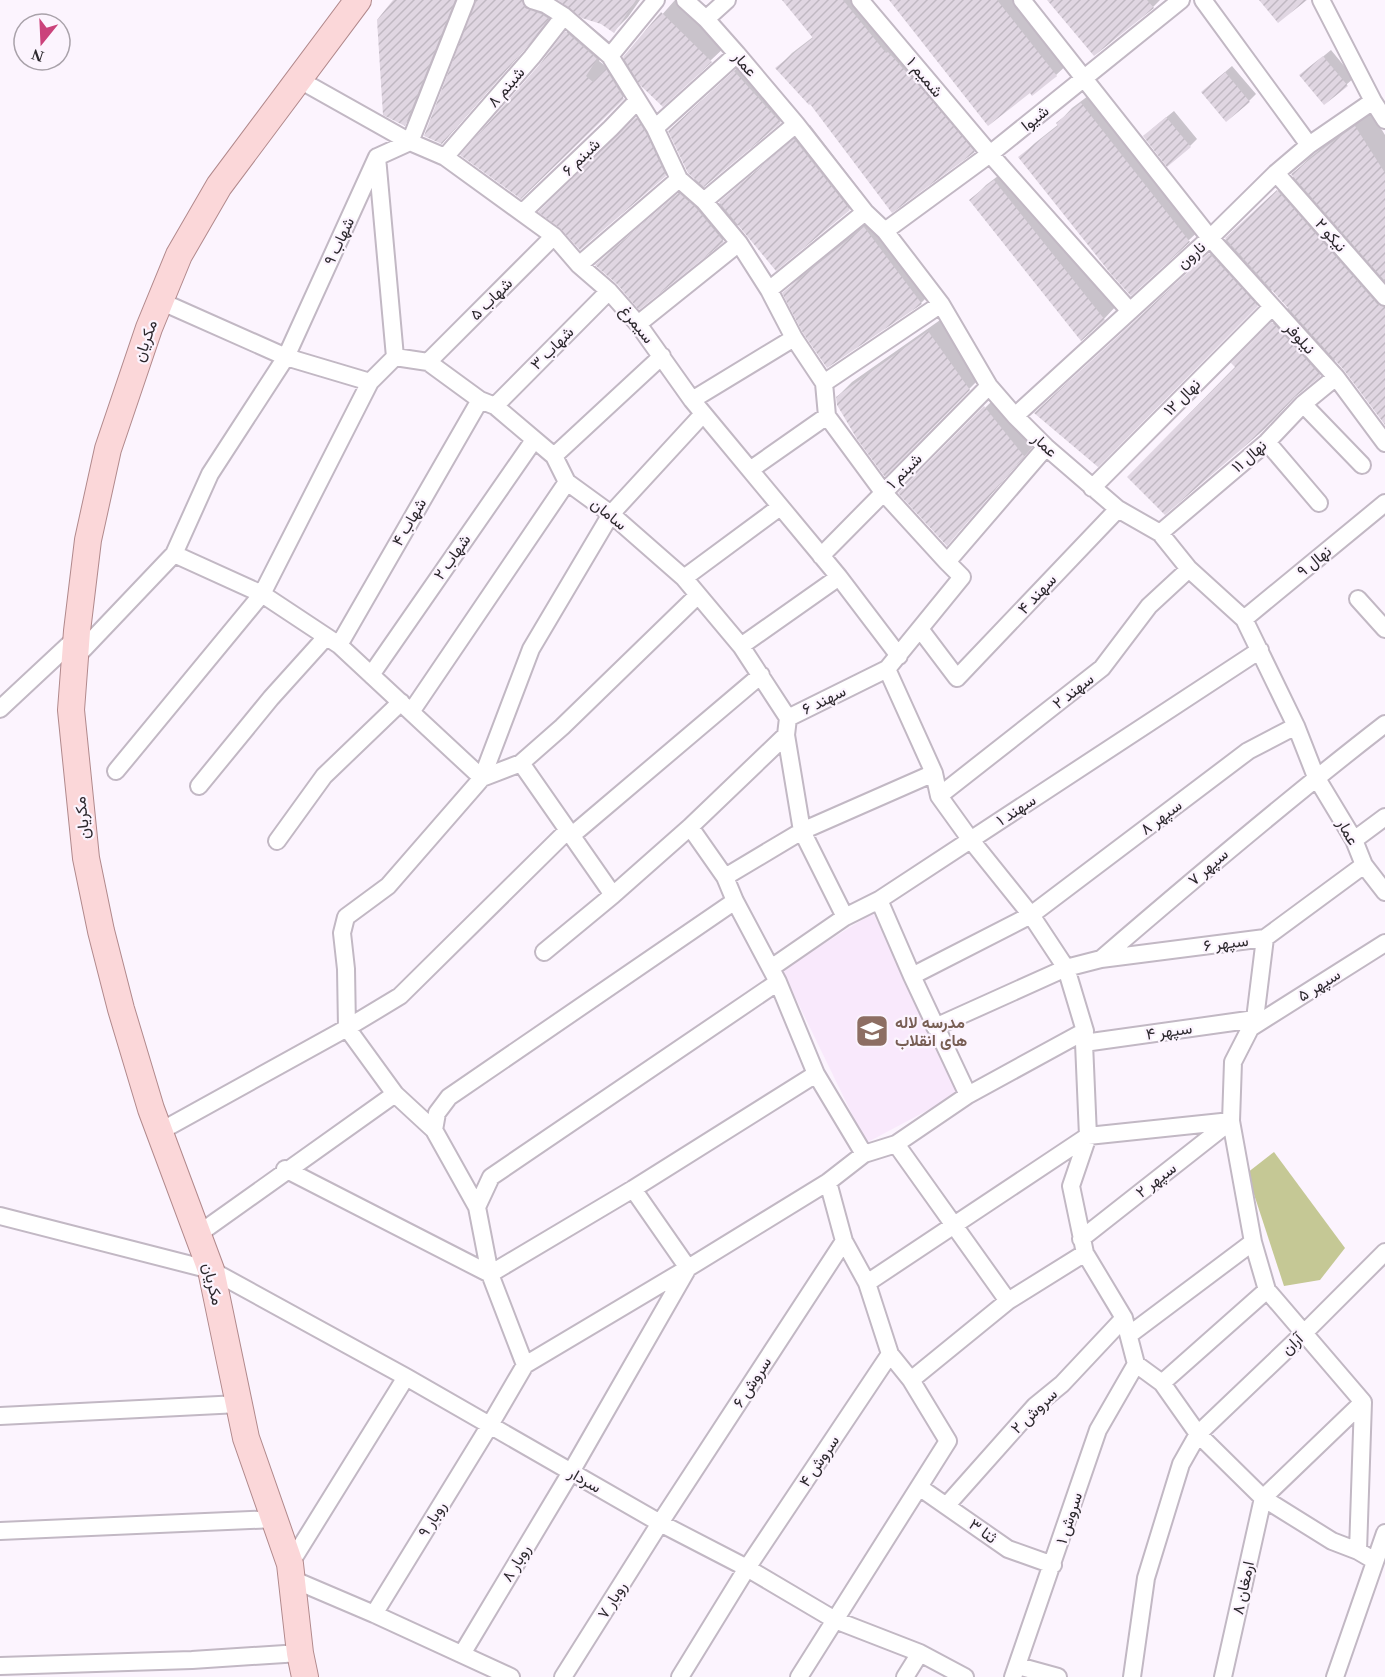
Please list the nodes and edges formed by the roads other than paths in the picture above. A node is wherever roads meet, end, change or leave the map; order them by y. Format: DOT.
graph roads {
  1 [pos="358,0"];
  2 [pos="466,0"];
  3 [pos="656,0"];
  4 [pos="685,0"];
  5 [pos="727,0"];
  6 [pos="860,0"];
  7 [pos="1022,0"];
  8 [pos="1203,0"];
  9 [pos="1321,0"];
  10 [pos="542,1"];
  11 [pos="1175,2"];
  12 [pos="564,16"];
  13 [pos="706,19"];
  14 [pos="737,54"];
  15 [pos="610,56"];
  16 [pos="298,79"];
  17 [pos="1084,79"];
  18 [pos="637,101"];
  19 [pos="1373,101"];
  20 [pos="1385,120"];
  21 [pos="796,124"];
  22 [pos="655,128"];
  23 [pos="410,142"];
  24 [pos="1309,146"];
  25 [pos="990,154"];
  26 [pos="445,156"];
  27 [pos="377,157"];
  28 [pos="1276,172"];
  29 [pos="679,179"];
  30 [pos="704,201"];
  31 [pos="523,212"];
  32 [pos="866,212"];
  33 [pos="885,231"];
  34 [pos="554,236"];
  35 [pos="1210,238"];
  36 [pos="739,243"];
  37 [pos="579,265"];
  38 [pos="769,290"];
  39 [pos="609,291"];
  40 [pos="1385,297"];
  41 [pos="160,301"];
  42 [pos="940,304"];
  43 [pos="1272,307"];
  44 [pos="1130,309"];
  45 [pos="638,324"];
  46 [pos="794,338"];
  47 [pos="662,356"];
  48 [pos="286,357"];
  49 [pos="395,357"];
  50 [pos="429,362"];
  51 [pos="1336,377"];
  52 [pos="370,382"];
  53 [pos="824,383"];
  54 [pos="989,386"];
  55 [pos="692,400"];
  56 [pos="487,403"];
  57 [pos="1303,404"];
  58 [pos="703,414"];
  59 [pos="827,416"];
  60 [pos="1015,416"];
  61 [pos="534,440"];
  62 [pos="1267,442"];
  63 [pos="1385,442"];
  64 [pos="1046,447"];
  65 [pos="554,456"];
  66 [pos="1362,465"];
  67 [pos="750,470"];
  68 [pos="567,482"];
  69 [pos="1092,488"];
  70 [pos="883,492"];
  71 [pos="1319,503"];
  72 [pos="1385,503"];
  73 [pos="780,507"];
  74 [pos="1118,509"];
  75 [pos="611,514"];
  76 [pos="1160,533"];
  77 [pos="174,554"];
  78 [pos="821,556"];
  79 [pos="946,562"];
  80 [pos="1189,569"];
  81 [pos="839,577"];
  82 [pos="684,578"];
  83 [pos="262,594"];
  84 [pos="698,595"];
  85 [pos="1358,598"];
  86 [pos="1244,619"];
  87 [pos="920,629"];
  88 [pos="1385,629"];
  89 [pos="332,641"];
  90 [pos="741,646"];
  91 [pos="76,648"];
  92 [pos="1260,650"];
  93 [pos="899,656"];
  94 [pos="887,669"];
  95 [pos="371,675"];
  96 [pos="761,675"];
  97 [pos="406,707"];
  98 [pos="0,709"];
  99 [pos="1385,724"];
  100 [pos="787,726"];
  101 [pos="1296,726"];
  102 [pos="520,763"];
  103 [pos="116,771"];
  104 [pos="934,773"];
  105 [pos="1316,777"];
  106 [pos="483,778"];
  107 [pos="200,786"];
  108 [pos="939,796"];
  109 [pos="1385,817"];
  110 [pos="690,827"];
  111 [pos="802,831"];
  112 [pos="569,833"];
  113 [pos="970,839"];
  114 [pos="1354,840"];
  115 [pos="277,841"];
  116 [pos="1364,865"];
  117 [pos="725,877"];
  118 [pos="1385,892"];
  119 [pos="613,895"];
  120 [pos="879,900"];
  121 [pos="735,901"];
  122 [pos="1031,915"];
  123 [pos="844,917"];
  124 [pos="1266,939"];
  125 [pos="1385,943"];
  126 [pos="544,952"];
  127 [pos="1101,958"];
  128 [pos="1066,968"];
  129 [pos="774,975"];
  130 [pos="912,976"];
  131 [pos="1254,1023"];
  132 [pos="935,1027"];
  133 [pos="347,1028"];
  134 [pos="1085,1037"];
  135 [pos="816,1074"];
  136 [pos="395,1094"];
  137 [pos="968,1095"];
  138 [pos="1232,1121"];
  139 [pos="434,1130"];
  140 [pos="159,1132"];
  141 [pos="1088,1136"];
  142 [pos="896,1144"];
  143 [pos="864,1154"];
  144 [pos="287,1170"];
  145 [pos="828,1182"];
  146 [pos="633,1189"];
  147 [pos="477,1207"];
  148 [pos="0,1216"];
  149 [pos="954,1226"];
  150 [pos="197,1235"];
  151 [pos="844,1240"];
  152 [pos="1253,1242"];
  153 [pos="1083,1246"];
  154 [pos="1385,1252"];
  155 [pos="688,1268"];
  156 [pos="211,1270"];
  157 [pos="490,1274"];
  158 [pos="867,1283"];
  159 [pos="1267,1290"];
  160 [pos="1008,1301"];
  161 [pos="1124,1318"];
  162 [pos="1305,1332"];
  163 [pos="1129,1335"];
  164 [pos="890,1354"];
  165 [pos="1136,1364"];
  166 [pos="525,1365"];
  167 [pos="406,1377"];
  168 [pos="911,1380"];
  169 [pos="1162,1383"];
  170 [pos="1363,1402"];
  171 [pos="238,1404"];
  172 [pos="0,1416"];
  173 [pos="490,1425"];
  174 [pos="1198,1434"];
  175 [pos="571,1472"];
  176 [pos="919,1487"];
  177 [pos="1263,1498"];
  178 [pos="947,1505"];
  179 [pos="275,1519"];
  180 [pos="660,1523"];
  181 [pos="0,1531"];
  182 [pos="1385,1533"];
  183 [pos="1358,1551"];
  184 [pos="1375,1561"];
  185 [pos="1053,1565"];
  186 [pos="747,1568"];
  187 [pos="291,1571"];
  188 [pos="374,1614"];
  189 [pos="835,1620"];
  190 [pos="920,1653"];
  191 [pos="462,1654"];
  192 [pos="302,1665"];
  193 [pos="0,1666"];
  194 [pos="1016,1671"];
  195 [pos="511,1677"];
  196 [pos="563,1677"];
  197 [pos="680,1677"];
  198 [pos="799,1677"];
  199 [pos="905,1677"];
  200 [pos="965,1677"];
  201 [pos="1058,1677"];
  202 [pos="1132,1677"];
  203 [pos="1223,1677"];
  204 [pos="1335,1677"];
  1 -- 16 [label="main road, مکریان"];
  2 -- 23 [label="street"];
  3 -- 15 [label="street"];
  4 -- 13 [label="street, عمار"];
  5 -- 13 [label="street"];
  6 -- 25 [label="street, شمیم ۱"];
  7 -- 17 [label="street, نیلوفر"];
  8 -- 24 [label="street"];
  9 -- 19 [label="street"];
  10 -- 12 [label="street"];
  11 -- 17 [label="street, شیوا"];
  12 -- 15 [label="street"];
  12 -- 26 [label="street, شبنم ۸"];
  13 -- 14 [label="street, عمار"];
  14 -- 21 [label="street, عمار"];
  14 -- 22 [label="street"];
  15 -- 18 [label="street"];
  16 -- 23 [label="street, سیمرغ"];
  16 -- 41 [label="main road, مکریان"];
  17 -- 25 [label="street, شیوا"];
  17 -- 35 [label="street, نیلوفر"];
  18 -- 22 [label="street"];
  18 -- 31 [label="street, شبنم ۶"];
  19 -- 20 [label="street"];
  19 -- 24 [label="street, نارون"];
  21 -- 30 [label="street"];
  21 -- 32 [label="street, عمار"];
  22 -- 29 [label="street"];
  23 -- 26 [label="street, سیمرغ"];
  23 -- 27 [label="street"];
  24 -- 28 [label="street, نارون"];
  25 -- 33 [label="street, شیوا"];
  25 -- 44 [label="street, شمیم ۱"];
  26 -- 31 [label="street, سیمرغ"];
  27 -- 48 [label="street, شهاب ۹"];
  27 -- 49 [label="street"];
  28 -- 35 [label="street, نارون"];
  28 -- 40 [label="street, نیکو ۲"];
  29 -- 30 [label="street"];
  29 -- 37 [label="street"];
  30 -- 36 [label="street"];
  31 -- 34 [label="street, سیمرغ"];
  32 -- 33 [label="street, عمار"];
  32 -- 38 [label="street"];
  33 -- 42 [label="street, عمار"];
  34 -- 37 [label="street, سیمرغ"];
  34 -- 50 [label="street, شهاب ۵"];
  35 -- 43 [label="street, نیلوفر"];
  35 -- 44 [label="street, نارون"];
  36 -- 38 [label="street"];
  36 -- 45 [label="street"];
  37 -- 39 [label="street, سیمرغ"];
  38 -- 46 [label="street"];
  39 -- 45 [label="street, سیمرغ"];
  39 -- 56 [label="street, شهاب ۳"];
  41 -- 48 [label="street"];
  41 -- 91 [label="main road, مکریان"];
  42 -- 53 [label="street"];
  42 -- 54 [label="street, عمار"];
  43 -- 51 [label="street, نیلوفر"];
  43 -- 69 [label="street, نهال ۱۲"];
  44 -- 60 [label="street, نارون"];
  45 -- 47 [label="street, سیمرغ"];
  46 -- 53 [label="street"];
  46 -- 55 [label="street"];
  47 -- 55 [label="street, سیمرغ"];
  47 -- 65 [label="street"];
  48 -- 52 [label="street"];
  48 -- 77 [label="street, شهاب ۹"];
  49 -- 50 [label="street, سامان"];
  49 -- 52 [label="street"];
  50 -- 56 [label="street, سامان"];
  51 -- 57 [label="street, نهال ۱۱"];
  51 -- 63 [label="street, نیلوفر"];
  52 -- 83 [label="street"];
  53 -- 59 [label="street"];
  54 -- 60 [label="street, عمار"];
  54 -- 70 [label="street, شبنم ۱"];
  55 -- 58 [label="street, سیمرغ"];
  56 -- 61 [label="street, سامان"];
  56 -- 89 [label="street, شهاب ۴"];
  57 -- 62 [label="street, نهال ۱۱"];
  57 -- 66 [label="street"];
  58 -- 67 [label="street, سیمرغ"];
  58 -- 75 [label="street"];
  59 -- 67 [label="street"];
  59 -- 70 [label="street"];
  60 -- 64 [label="street, عمار"];
  61 -- 65 [label="street, سامان"];
  61 -- 95 [label="street, شهاب ۲"];
  62 -- 71 [label="street"];
  62 -- 76 [label="street, نهال ۱۱"];
  64 -- 69 [label="street, عمار"];
  64 -- 79 [label="street"];
  65 -- 68 [label="street, سامان"];
  67 -- 73 [label="street, سیمرغ"];
  68 -- 75 [label="street, سامان"];
  68 -- 97 [label="street"];
  69 -- 74 [label="street, عمار"];
  70 -- 78 [label="street, شبنم ۱"];
  70 -- 79 [label="street"];
  72 -- 86 [label="street, نهال ۹"];
  73 -- 78 [label="street, سیمرغ"];
  73 -- 82 [label="street"];
  74 -- 76 [label="street, عمار"];
  74 -- 87 [label="street, سهند ۴"];
  75 -- 82 [label="street, سامان"];
  75 -- 106 [label="street"];
  76 -- 80 [label="street, عمار"];
  77 -- 83 [label="street"];
  77 -- 91 [label="street, شهاب ۹"];
  78 -- 81 [label="street, سیمرغ"];
  79 -- 87 [label="street, سهند ۶"];
  80 -- 86 [label="street, عمار"];
  80 -- 108 [label="street, سهند ۲"];
  81 -- 90 [label="street"];
  81 -- 93 [label="street, سیمرغ"];
  82 -- 84 [label="street, سامان"];
  83 -- 89 [label="street"];
  83 -- 103 [label="street"];
  84 -- 90 [label="street, سامان"];
  84 -- 102 [label="street"];
  85 -- 88 [label="street"];
  86 -- 92 [label="street, عمار"];
  87 -- 93 [label="street, سهند ۶"];
  89 -- 95 [label="street"];
  89 -- 107 [label="street, شهاب ۴"];
  90 -- 96 [label="street, سامان"];
  91 -- 98 [label="street, شهاب ۹"];
  91 -- 140 [label="main road, مکریان"];
  92 -- 101 [label="street, عمار"];
  92 -- 113 [label="street, سهند ۱"];
  93 -- 94 [label="street, سهند ۶"];
  94 -- 100 [label="street, سهند ۶"];
  94 -- 104 [label="street"];
  95 -- 97 [label="street"];
  96 -- 100 [label="street, سامان"];
  96 -- 112 [label="street"];
  97 -- 106 [label="street"];
  97 -- 115 [label="street"];
  99 -- 105 [label="street, سپهر ۷"];
  100 -- 110 [label="street, سهند ۶"];
  100 -- 111 [label="street"];
  101 -- 105 [label="street, عمار"];
  101 -- 122 [label="street, سپهر ۸"];
  102 -- 106 [label="street"];
  102 -- 112 [label="street"];
  104 -- 108 [label="street"];
  104 -- 111 [label="street"];
  105 -- 114 [label="street, عمار"];
  105 -- 127 [label="street, سپهر ۷"];
  106 -- 133 [label="street"];
  108 -- 113 [label="street"];
  109 -- 114 [label="street"];
  110 -- 117 [label="street"];
  110 -- 119 [label="street, سهند ۶"];
  111 -- 117 [label="street"];
  111 -- 123 [label="street"];
  112 -- 119 [label="street"];
  112 -- 133 [label="street"];
  113 -- 120 [label="street, سهند ۱"];
  113 -- 122 [label="street"];
  114 -- 116 [label="street, عمار"];
  116 -- 118 [label="street, عمار"];
  116 -- 124 [label="street, سپهر ۶"];
  117 -- 121 [label="street"];
  119 -- 126 [label="street, سهند ۶"];
  120 -- 123 [label="street, سهند ۱"];
  120 -- 130 [label="street"];
  121 -- 129 [label="street"];
  121 -- 139 [label="street"];
  122 -- 128 [label="street"];
  122 -- 130 [label="street, سپهر ۸"];
  123 -- 129 [label="street, سهند ۱"];
  124 -- 127 [label="street, سپهر ۶"];
  124 -- 131 [label="street"];
  125 -- 131 [label="street, سپهر ۵"];
  127 -- 128 [label="street, سپهر ۶"];
  128 -- 132 [label="street, سپهر ۶"];
  128 -- 134 [label="street"];
  129 -- 135 [label="street"];
  129 -- 147 [label="street, سهند ۱"];
  130 -- 132 [label="street"];
  131 -- 134 [label="street, سپهر ۴"];
  131 -- 138 [label="street"];
  132 -- 137 [label="street"];
  133 -- 136 [label="street"];
  133 -- 140 [label="street"];
  134 -- 137 [label="street"];
  134 -- 141 [label="street"];
  135 -- 143 [label="street"];
  135 -- 146 [label="street"];
  136 -- 139 [label="street"];
  136 -- 144 [label="street"];
  137 -- 142 [label="street"];
  138 -- 141 [label="street"];
  138 -- 152 [label="street"];
  138 -- 153 [label="street, سپهر ۲"];
  139 -- 147 [label="street"];
  140 -- 150 [label="main road, مکریان"];
  141 -- 149 [label="street"];
  141 -- 153 [label="street"];
  142 -- 143 [label="street"];
  142 -- 149 [label="street"];
  143 -- 145 [label="street"];
  144 -- 150 [label="street"];
  144 -- 157 [label="street"];
  145 -- 151 [label="street"];
  145 -- 155 [label="street"];
  146 -- 155 [label="street"];
  146 -- 157 [label="street"];
  147 -- 157 [label="street"];
  148 -- 156 [label="street, سردار"];
  149 -- 158 [label="street"];
  149 -- 160 [label="street"];
  150 -- 156 [label="main road, مکریان"];
  151 -- 158 [label="street"];
  151 -- 180 [label="street, سروش ۶"];
  152 -- 159 [label="street"];
  152 -- 163 [label="street"];
  153 -- 160 [label="street, سپهر ۲"];
  153 -- 161 [label="street"];
  154 -- 162 [label="street, آران"];
  155 -- 166 [label="street"];
  155 -- 175 [label="street, روبار ۸"];
  156 -- 167 [label="street, سردار"];
  156 -- 171 [label="main road, مکریان"];
  157 -- 166 [label="street"];
  158 -- 164 [label="street"];
  159 -- 162 [label="street"];
  159 -- 169 [label="street"];
  160 -- 168 [label="street, سپهر ۲"];
  161 -- 163 [label="street"];
  161 -- 178 [label="street, سروش ۲"];
  162 -- 170 [label="street"];
  162 -- 174 [label="street, آران"];
  163 -- 165 [label="street"];
  164 -- 168 [label="street"];
  164 -- 186 [label="street, سروش ۴"];
  165 -- 169 [label="street"];
  165 -- 185 [label="street, سروش ۱"];
  166 -- 173 [label="street, روبار ۹"];
  167 -- 173 [label="street, سردار"];
  167 -- 187 [label="street"];
  168 -- 176 [label="street"];
  169 -- 174 [label="street"];
  170 -- 177 [label="street"];
  170 -- 183 [label="street"];
  171 -- 172 [label="street"];
  171 -- 179 [label="main road, مکریان"];
  173 -- 175 [label="street, سردار"];
  173 -- 188 [label="street, روبار ۹"];
  174 -- 177 [label="street"];
  174 -- 202 [label="street, آران"];
  175 -- 180 [label="street, سردار"];
  175 -- 191 [label="street, روبار ۸"];
  176 -- 178 [label="street, ثنا ۳"];
  176 -- 189 [label="street"];
  177 -- 183 [label="street"];
  177 -- 203 [label="street, ارمغان ۸"];
  178 -- 185 [label="street, ثنا ۳"];
  179 -- 181 [label="street"];
  179 -- 187 [label="main road, مکریان"];
  180 -- 186 [label="street, سردار"];
  180 -- 196 [label="street, روبار ۷"];
  182 -- 184 [label="street"];
  183 -- 184 [label="street"];
  184 -- 204 [label="street"];
  185 -- 194 [label="street, سروش ۱"];
  186 -- 189 [label="street, سردار"];
  186 -- 197 [label="street, سروش ۴"];
  187 -- 188 [label="street"];
  187 -- 192 [label="main road, مکریان"];
  188 -- 191 [label="street"];
  189 -- 190 [label="street, سردار"];
  189 -- 198 [label="street"];
  190 -- 199 [label="street"];
  190 -- 200 [label="street, سردار"];
  191 -- 195 [label="street"];
  192 -- 193 [label="street"];
  194 -- 201 [label="street"];
}
